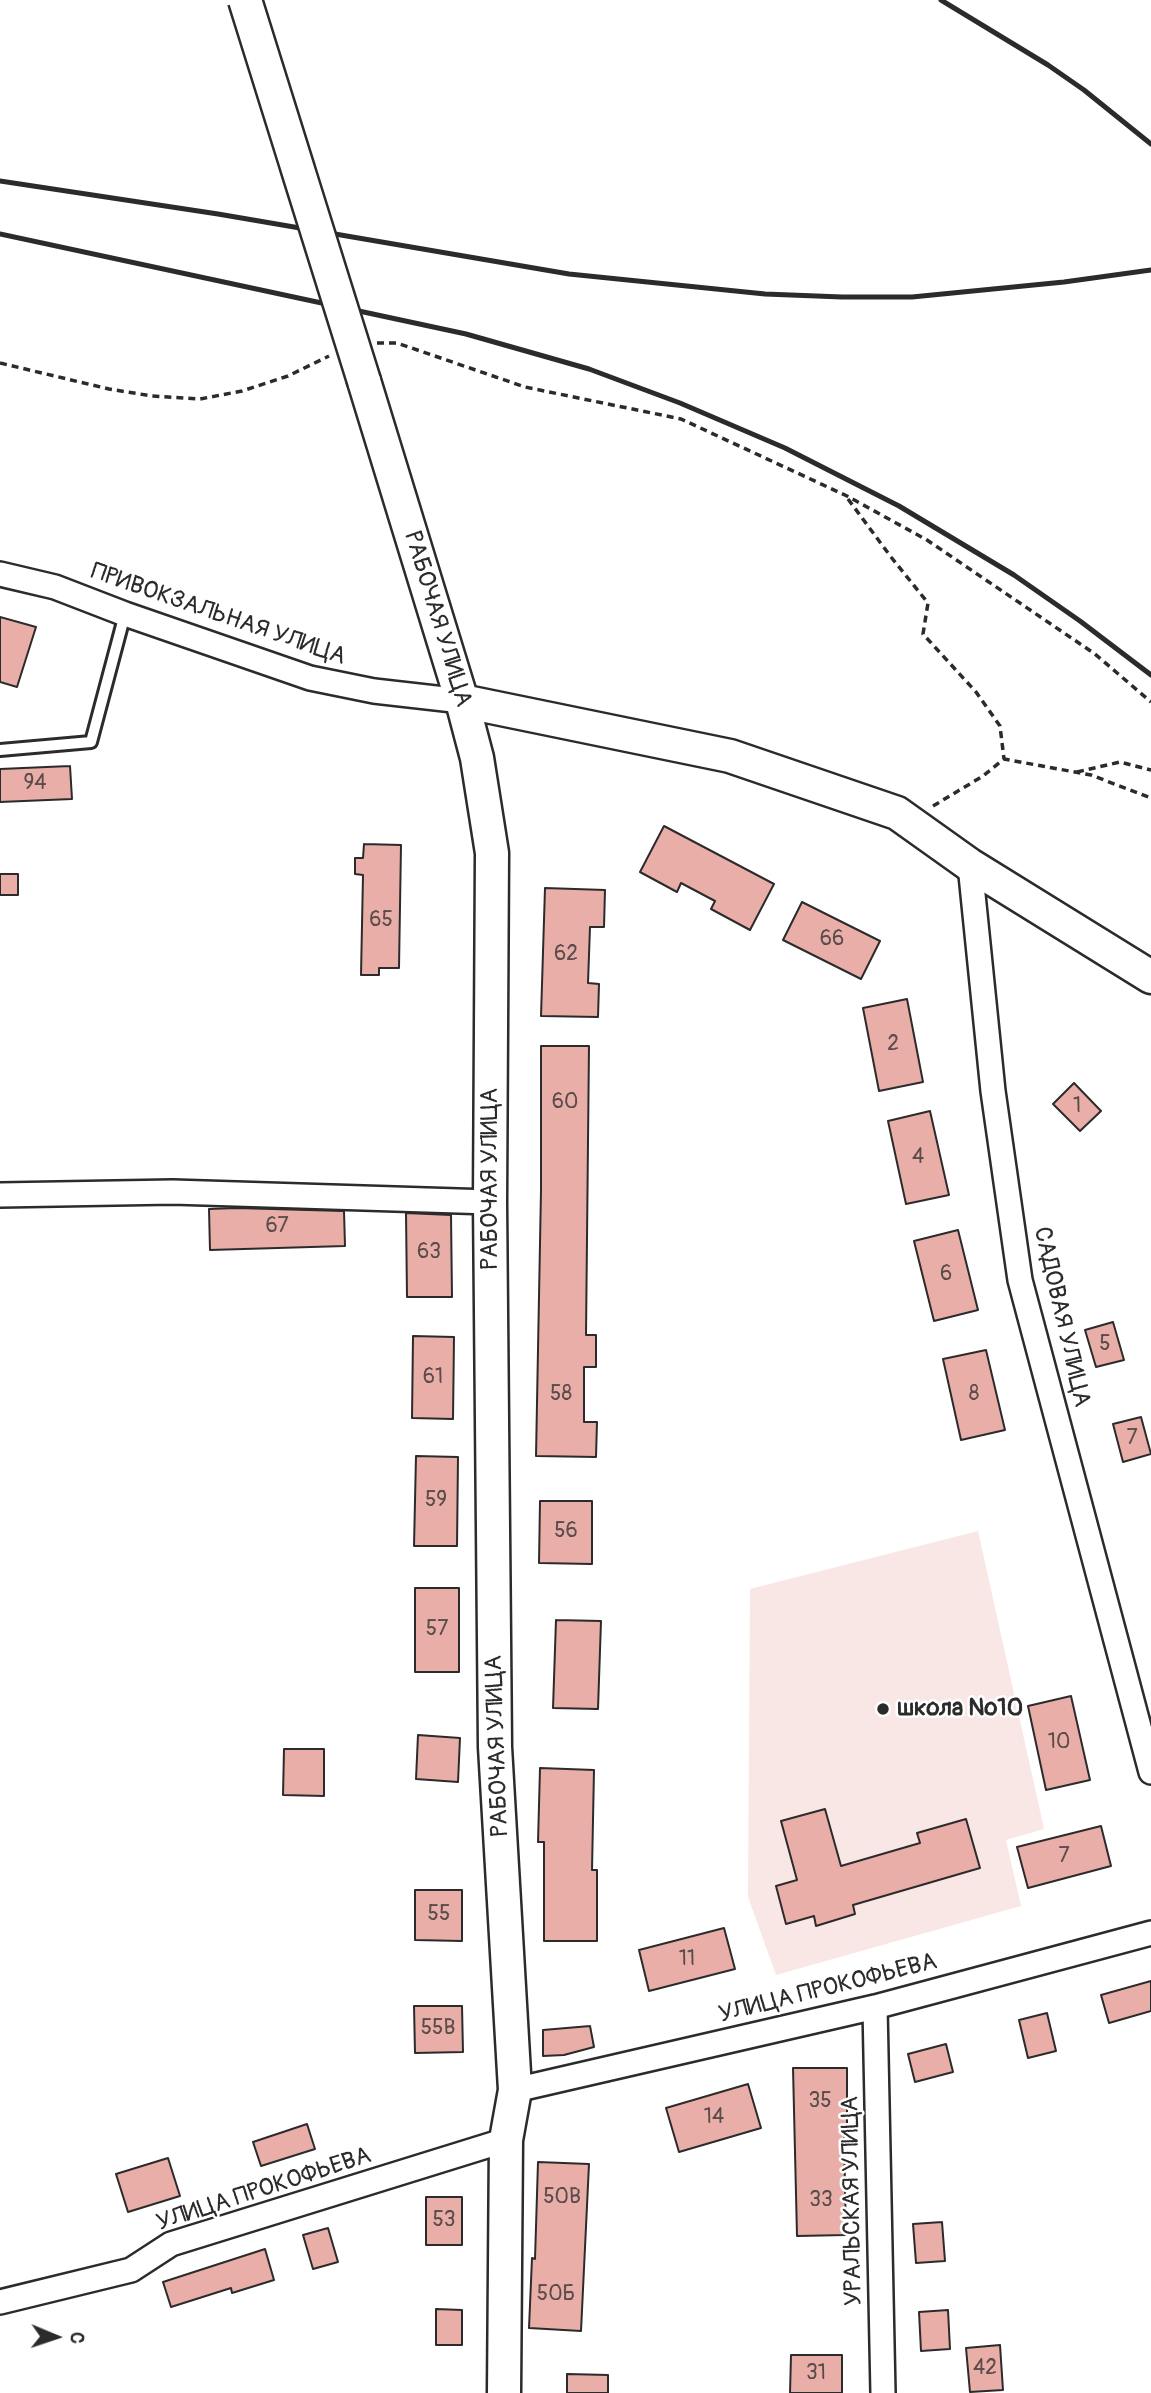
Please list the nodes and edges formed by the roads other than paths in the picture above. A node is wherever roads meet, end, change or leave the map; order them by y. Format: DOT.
graph roads {
  1 [pos="245,0"];
  2 [pos="0,573"];
  3 [pos="125,614"];
  4 [pos="462,701"];
  5 [pos="0,750"];
  6 [pos="970,865"];
  7 [pos="1151,977"];
  8 [pos="0,1195"];
  9 [pos="490,1202"];
  10 [pos="1151,1772"];
  11 [pos="1151,1933"];
  12 [pos="875,2007"];
  13 [pos="515,2090"];
  14 [pos="506,2140"];
  15 [pos="0,2302"];
  16 [pos="504,2393"];
  17 [pos="883,2393"];
  1 -- 4 [label="street, РАБОЧАЯ УЛИЦА, bridge"];
  2 -- 3 [label="street, ПРИВОКЗАЛЬНАЯ УЛИЦА"];
  3 -- 4 [label="street, ПРИВОКЗАЛЬНАЯ УЛИЦА"];
  3 -- 5 [label="lane"];
  4 -- 6 [label="street"];
  4 -- 9 [label="street, РАБОЧАЯ УЛИЦА"];
  6 -- 7 [label="street"];
  6 -- 10 [label="street, САДОВАЯ УЛИЦА"];
  8 -- 9 [label="street"];
  9 -- 13 [label="street, РАБОЧАЯ УЛИЦА"];
  11 -- 12 [label="street, УЛИЦА ПРОКОФЬЕВА"];
  12 -- 13 [label="street, УЛИЦА ПРОКОФЬЕВА"];
  12 -- 17 [label="street, УРАЛЬСКАЯ УЛИЦА"];
  13 -- 14 [label="street, РАБОЧАЯ УЛИЦА"];
  14 -- 15 [label="street, УЛИЦА ПРОКОФЬЕВА"];
  14 -- 16 [label="street, РАБОЧАЯ УЛИЦА"];
}
